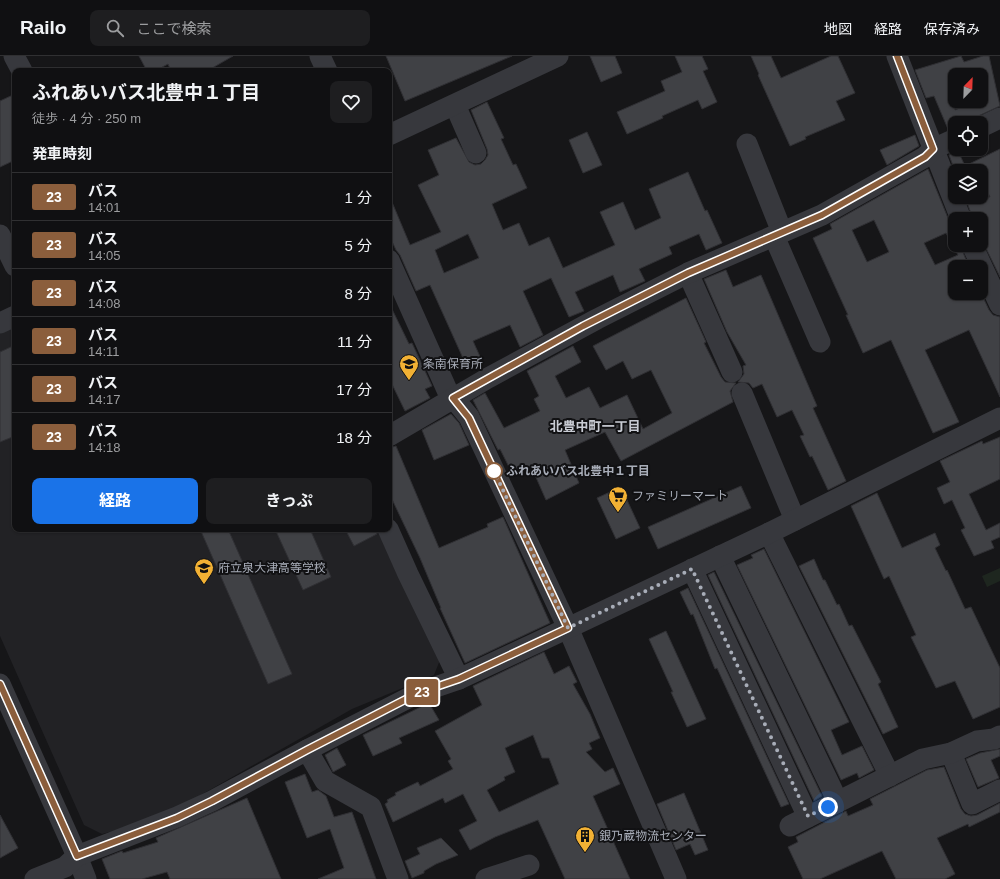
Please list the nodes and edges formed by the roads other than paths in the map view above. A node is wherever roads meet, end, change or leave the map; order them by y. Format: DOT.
graph roads {
  1 [pos="14,56"];
  2 [pos="320,56"];
  3 [pos="558,56"];
  4 [pos="897,56"];
  5 [pos="20,68"];
  6 [pos="326,68"];
  7 [pos="455,105"];
  8 [pos="1000,118"];
  9 [pos="988,123"];
  10 [pos="392,134"];
  11 [pos="948,142"];
  12 [pos="747,144"];
  13 [pos="933,149"];
  14 [pos="476,153"];
  15 [pos="958,212"];
  16 [pos="778,234"];
  17 [pos="0,235"];
  18 [pos="975,252"];
  19 [pos="12,260"];
  20 [pos="688,273"];
  21 [pos="392,275"];
  22 [pos="397,299"];
  23 [pos="1000,305"];
  24 [pos="12,317"];
  25 [pos="0,323"];
  26 [pos="820,342"];
  27 [pos="732,372"];
  28 [pos="742,393"];
  29 [pos="453,398"];
  30 [pos="1000,418"];
  31 [pos="392,434"];
  32 [pos="795,520"];
  33 [pos="389,532"];
  34 [pos="769,533"];
  35 [pos="720,556"];
  36 [pos="692,569"];
  37 [pos="568,628"];
  38 [pos="459,679"];
  39 [pos="0,684"];
  40 [pos="1000,736"];
  41 [pos="307,750"];
  42 [pos="951,753"];
  43 [pos="890,776"];
  44 [pos="1000,790"];
  45 [pos="838,802"];
  46 [pos="77,856"];
  47 [pos="529,865"];
  48 [pos="490,878"];
  49 [pos="35,879"];
  50 [pos="86,879"];
  51 [pos="398,879"];
  52 [pos="676,879"];
  1 -- 5 [label="street"];
  2 -- 6 [label="street"];
  3 -- 7 [label="street"];
  4 -- 13 [label="street"];
  7 -- 10 [label="street"];
  7 -- 14 [label="street"];
  8 -- 9 [label="street"];
  11 -- 13 [label="street"];
  12 -- 16 [label="street"];
  13 -- 15 [label="street"];
  13 -- 16 [label="street"];
  16 -- 20 [label="street"];
  16 -- 26 [label="street"];
  17 -- 19 [label="street"];
  18 -- 23 [label="street"];
  20 -- 27 [label="street"];
  20 -- 29 [label="street"];
  21 -- 22 [label="street"];
  22 -- 29 [label="street"];
  24 -- 25 [label="street"];
  28 -- 32 [label="street"];
  29 -- 31 [label="street"];
  29 -- 37 [label="street"];
  30 -- 32 [label="street"];
  32 -- 34 [label="street"];
  33 -- 38 [label="street"];
  34 -- 35 [label="street"];
  34 -- 43 [label="street"];
  35 -- 36 [label="street"];
  35 -- 45 [label="street"];
  36 -- 37 [label="street"];
  36 -- 45 [label="street"];
  37 -- 38 [label="street"];
  37 -- 52 [label="street"];
  38 -- 41 [label="street"];
  39 -- 46 [label="street"];
  40 -- 42 [label="street"];
  41 -- 46 [label="street"];
  41 -- 51 [label="street"];
  42 -- 43 [label="street"];
  42 -- 44 [label="street"];
  43 -- 45 [label="street"];
  46 -- 49 [label="street"];
  46 -- 50 [label="street"];
  47 -- 48 [label="street"];
}
